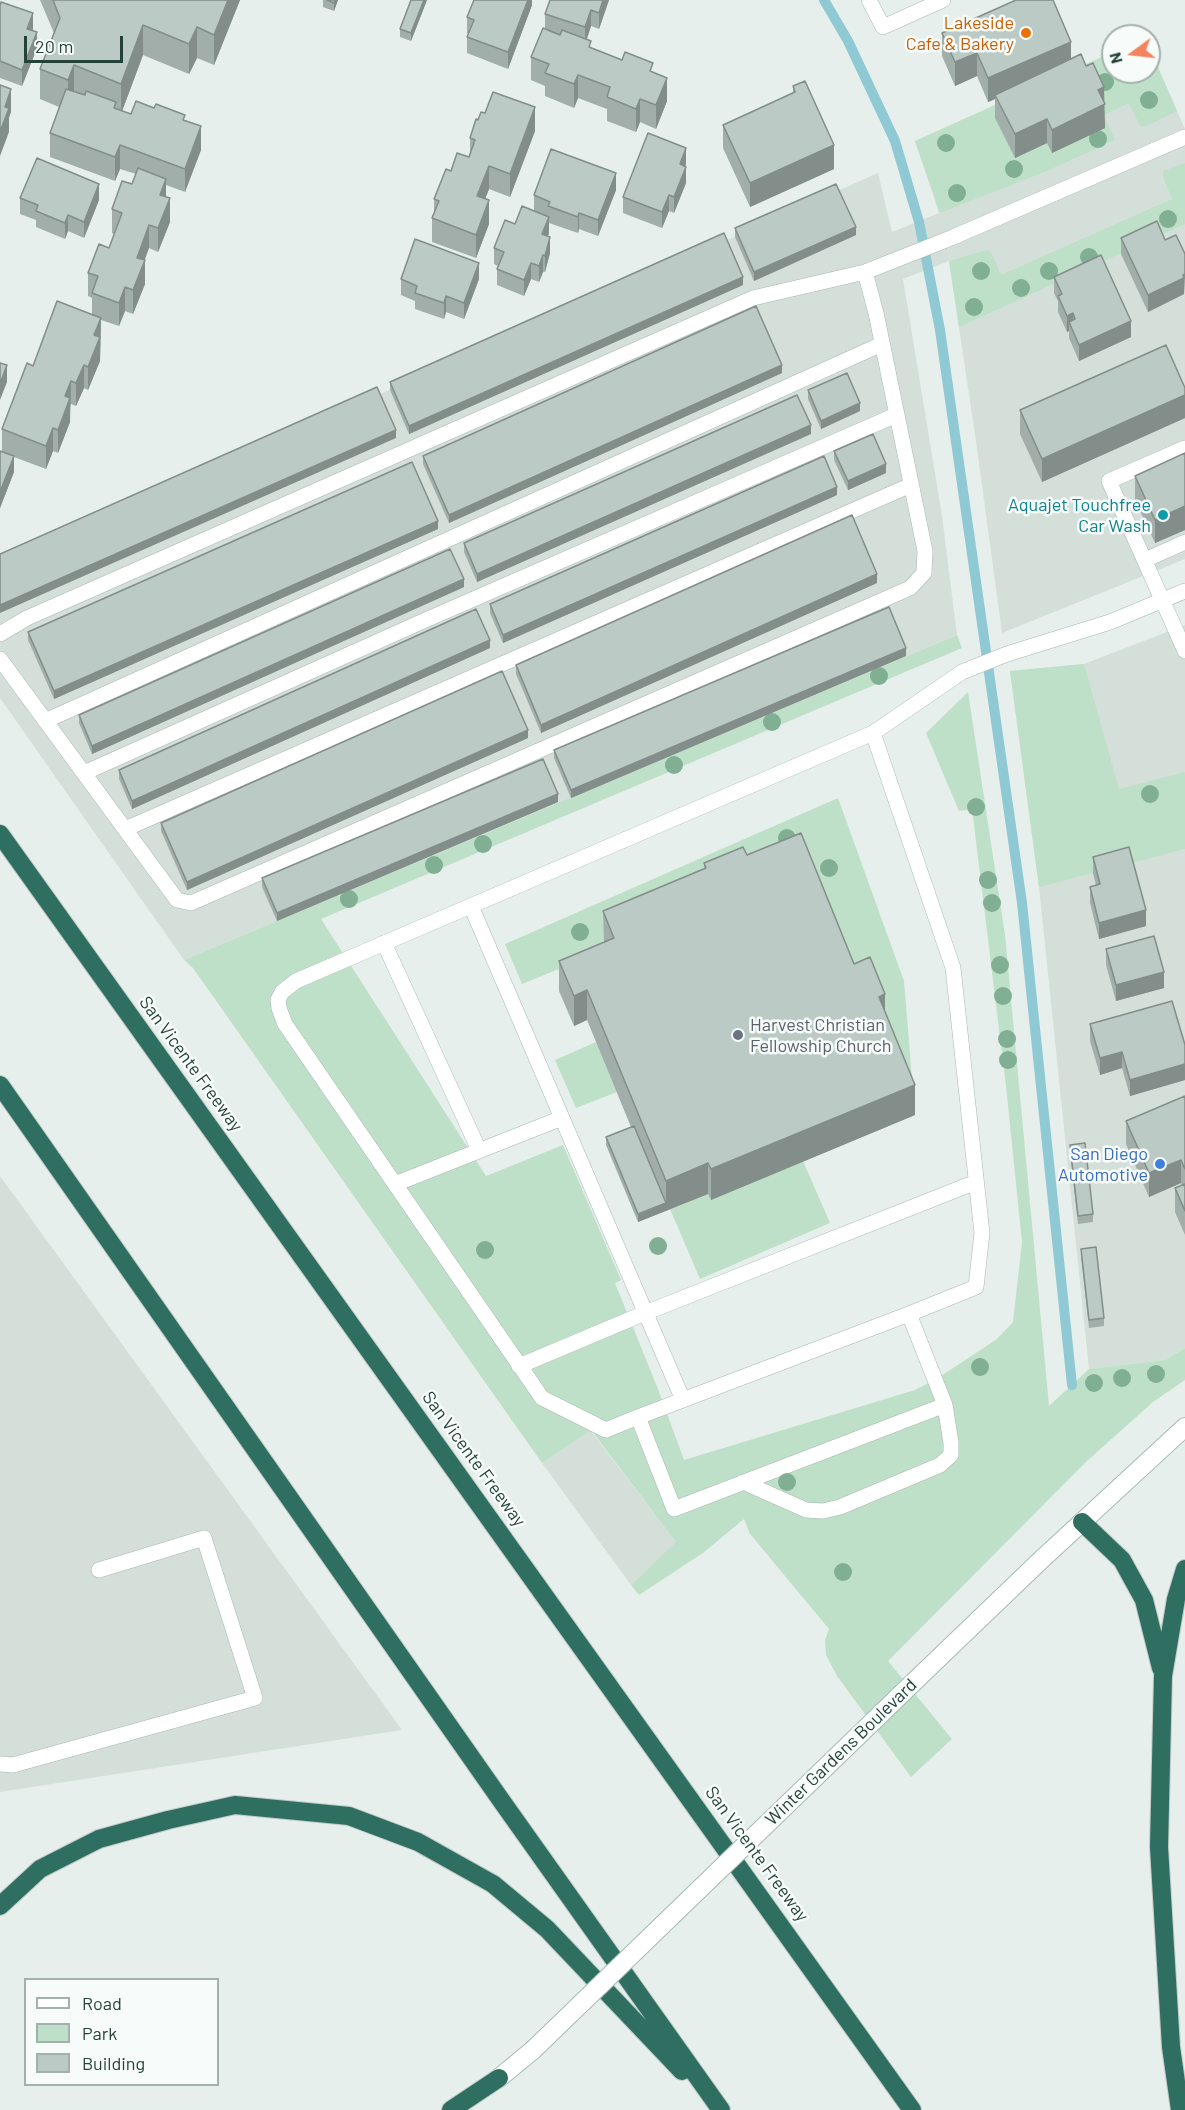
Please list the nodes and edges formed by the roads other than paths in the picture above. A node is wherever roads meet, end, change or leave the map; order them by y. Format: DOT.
graph roads {
  1 [pos="869,0"];
  2 [pos="943,0"];
  3 [pos="1185,137"];
  4 [pos="866,272"];
  5 [pos="882,344"];
  6 [pos="896,416"];
  7 [pos="1185,448"];
  8 [pos="911,485"];
  9 [pos="1185,542"];
  10 [pos="1144,560"];
  11 [pos="1185,591"];
  12 [pos="1163,600"];
  13 [pos="0,634"];
  14 [pos="1185,651"];
  15 [pos="0,659"];
  16 [pos="45,721"];
  17 [pos="873,734"];
  18 [pos="84,773"];
  19 [pos="125,829"];
  20 [pos="0,834"];
  21 [pos="471,906"];
  22 [pos="384,943"];
  23 [pos="0,1085"];
  24 [pos="562,1118"];
  25 [pos="479,1150"];
  26 [pos="976,1182"];
  27 [pos="395,1184"];
  28 [pos="645,1312"];
  29 [pos="909,1314"];
  30 [pos="519,1366"];
  31 [pos="683,1400"];
  32 [pos="945,1405"];
  33 [pos="638,1417"];
  34 [pos="1185,1427"];
  35 [pos="743,1482"];
  36 [pos="1082,1522"];
  37 [pos="1185,1569"];
  38 [pos="99,1570"];
  39 [pos="1163,1676"];
  40 [pos="0,1764"];
  41 [pos="0,1906"];
  42 [pos="499,2078"];
  43 [pos="451,2110"];
  44 [pos="720,2110"];
  45 [pos="912,2110"];
  46 [pos="1180,2110"];
  1 -- 2 [label="lane"];
  3 -- 4 [label="lane"];
  4 -- 5 [label="lane"];
  4 -- 13 [label="lane"];
  5 -- 6 [label="lane"];
  5 -- 16 [label="lane"];
  6 -- 8 [label="lane"];
  6 -- 18 [label="lane"];
  7 -- 10 [label="lane"];
  8 -- 19 [label="lane"];
  8 -- 19 [label="lane"];
  9 -- 10 [label="lane"];
  10 -- 12 [label="lane"];
  11 -- 12 [label="lane"];
  12 -- 14 [label="lane"];
  12 -- 17 [label="lane"];
  15 -- 16 [label="lane"];
  16 -- 18 [label="lane"];
  17 -- 21 [label="lane"];
  17 -- 26 [label="lane"];
  18 -- 19 [label="lane"];
  20 -- 45 [label="highway, San Vicente Freeway"];
  21 -- 22 [label="lane"];
  21 -- 24 [label="lane"];
  22 -- 25 [label="lane"];
  22 -- 27 [label="lane"];
  23 -- 44 [label="highway"];
  24 -- 25 [label="lane"];
  24 -- 28 [label="lane"];
  25 -- 27 [label="lane"];
  26 -- 28 [label="lane"];
  26 -- 29 [label="lane"];
  27 -- 30 [label="lane"];
  28 -- 30 [label="lane"];
  28 -- 31 [label="lane"];
  29 -- 31 [label="lane"];
  29 -- 32 [label="lane"];
  30 -- 33 [label="lane"];
  31 -- 33 [label="lane"];
  32 -- 35 [label="lane"];
  32 -- 35 [label="lane"];
  33 -- 35 [label="lane"];
  34 -- 36 [label="main road, Winter Gardens Boulevard"];
  36 -- 39 [label="highway"];
  36 -- 42 [label="main road, Winter Gardens Boulevard, bridge"];
  37 -- 39 [label="highway"];
  38 -- 40 [label="lane"];
  39 -- 46 [label="highway"];
  41 -- 44 [label="highway"];
  42 -- 43 [label="highway"];
}
